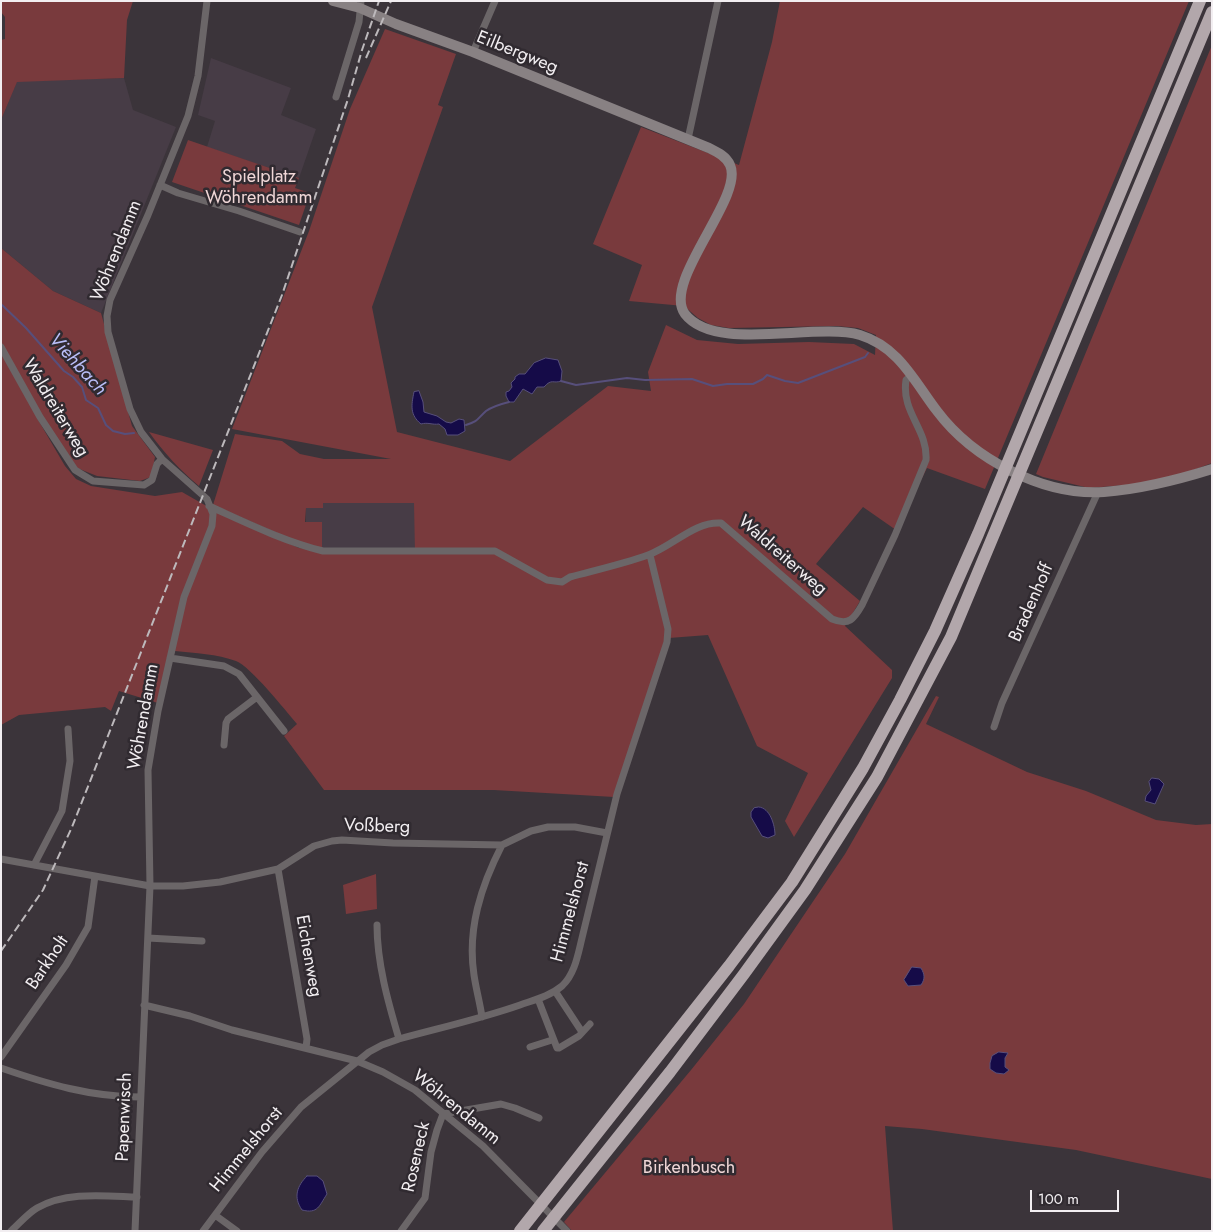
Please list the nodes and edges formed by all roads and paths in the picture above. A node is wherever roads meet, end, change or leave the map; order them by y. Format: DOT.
graph roads {
  1 [pos="208,1"];
  2 [pos="333,1"];
  3 [pos="495,1"];
  4 [pos="718,1"];
  5 [pos="1200,1"];
  6 [pos="360,4"];
  7 [pos="1212,12"];
  8 [pos="473,52"];
  9 [pos="336,97"];
  10 [pos="688,139"];
  11 [pos="160,185"];
  12 [pos="300,232"];
  13 [pos="1,346"];
  14 [pos="912,375"];
  15 [pos="162,459"];
  16 [pos="1212,468"];
  17 [pos="1098,492"];
  18 [pos="209,506"];
  19 [pos="650,555"];
  20 [pos="170,658"];
  21 [pos="257,697"];
  22 [pos="994,726"];
  23 [pos="68,729"];
  24 [pos="284,731"];
  25 [pos="224,745"];
  26 [pos="607,833"];
  27 [pos="502,845"];
  28 [pos="1,859"];
  29 [pos="37,865"];
  30 [pos="278,868"];
  31 [pos="95,876"];
  32 [pos="150,886"];
  33 [pos="377,925"];
  34 [pos="148,938"];
  35 [pos="202,941"];
  36 [pos="555,991"];
  37 [pos="538,999"];
  38 [pos="144,1004"];
  39 [pos="482,1017"];
  40 [pos="590,1024"];
  41 [pos="582,1032"];
  42 [pos="399,1039"];
  43 [pos="552,1040"];
  44 [pos="530,1047"];
  45 [pos="306,1048"];
  46 [pos="1,1057"];
  47 [pos="357,1061"];
  48 [pos="1,1068"];
  49 [pos="140,1097"];
  50 [pos="443,1114"];
  51 [pos="539,1118"];
  52 [pos="137,1197"];
  53 [pos="215,1214"];
  54 [pos="565,1228"];
  55 [pos="11,1231"];
  56 [pos="135,1231"];
  57 [pos="203,1231"];
  58 [pos="237,1231"];
  59 [pos="401,1231"];
  60 [pos="520,1231"];
  61 [pos="542,1231"];
  1 -- 11 [label="street, Wöhrendamm"];
  2 -- 6 [label="main road, Eilbergweg"];
  3 -- 8 [label="street"];
  4 -- 10 [label="street"];
  5 -- 60 [label="highway"];
  6 -- 8 [label="main road, Eilbergweg"];
  6 -- 9 [label="street"];
  7 -- 61 [label="highway"];
  8 -- 10 [label="main road, Eilbergweg"];
  10 -- 14 [label="main road, Eilbergweg"];
  11 -- 12 [label="street"];
  11 -- 15 [label="street, Wöhrendamm"];
  13 -- 15 [label="street, Waldreiterweg"];
  14 -- 17 [label="main road"];
  14 -- 19 [label="street, Waldreiterweg"];
  15 -- 18 [label="street, Wöhrendamm"];
  16 -- 17 [label="main road"];
  17 -- 22 [label="street, Bradenhoff"];
  18 -- 19 [label="street, Waldreiterweg"];
  18 -- 20 [label="street, Wöhrendamm"];
  19 -- 26 [label="street, Himmelshorst"];
  20 -- 21 [label="street"];
  20 -- 32 [label="street, Wöhrendamm"];
  21 -- 24 [label="street"];
  21 -- 25 [label="street"];
  23 -- 29 [label="street"];
  26 -- 27 [label="street, Voßberg"];
  26 -- 36 [label="street, Himmelshorst"];
  27 -- 30 [label="street, Voßberg"];
  27 -- 39 [label="street"];
  28 -- 29 [label="street, Voßberg"];
  29 -- 31 [label="street, Voßberg"];
  30 -- 32 [label="street, Voßberg"];
  30 -- 45 [label="street, Eichenweg"];
  31 -- 32 [label="street, Voßberg"];
  31 -- 46 [label="street, Barkholt"];
  32 -- 34 [label="street, Wöhrendamm"];
  33 -- 42 [label="street"];
  34 -- 35 [label="street"];
  34 -- 38 [label="street, Wöhrendamm"];
  36 -- 37 [label="street, Himmelshorst"];
  36 -- 41 [label="street"];
  37 -- 39 [label="street, Himmelshorst"];
  37 -- 43 [label="street"];
  38 -- 45 [label="street, Wöhrendamm"];
  38 -- 49 [label="street, Papenwisch"];
  39 -- 42 [label="street, Himmelshorst"];
  40 -- 41 [label="street"];
  41 -- 43 [label="street"];
  42 -- 47 [label="street, Himmelshorst"];
  43 -- 44 [label="street"];
  45 -- 47 [label="street, Wöhrendamm"];
  47 -- 50 [label="street, Wöhrendamm"];
  47 -- 53 [label="street, Himmelshorst"];
  48 -- 49 [label="street"];
  49 -- 52 [label="street, Papenwisch"];
  50 -- 51 [label="street"];
  50 -- 54 [label="street, Wöhrendamm"];
  50 -- 59 [label="street, Roseneck"];
  52 -- 55 [label="street"];
  52 -- 56 [label="street, Papenwisch"];
  53 -- 57 [label="street, Himmelshorst"];
  53 -- 58 [label="street"];
}
